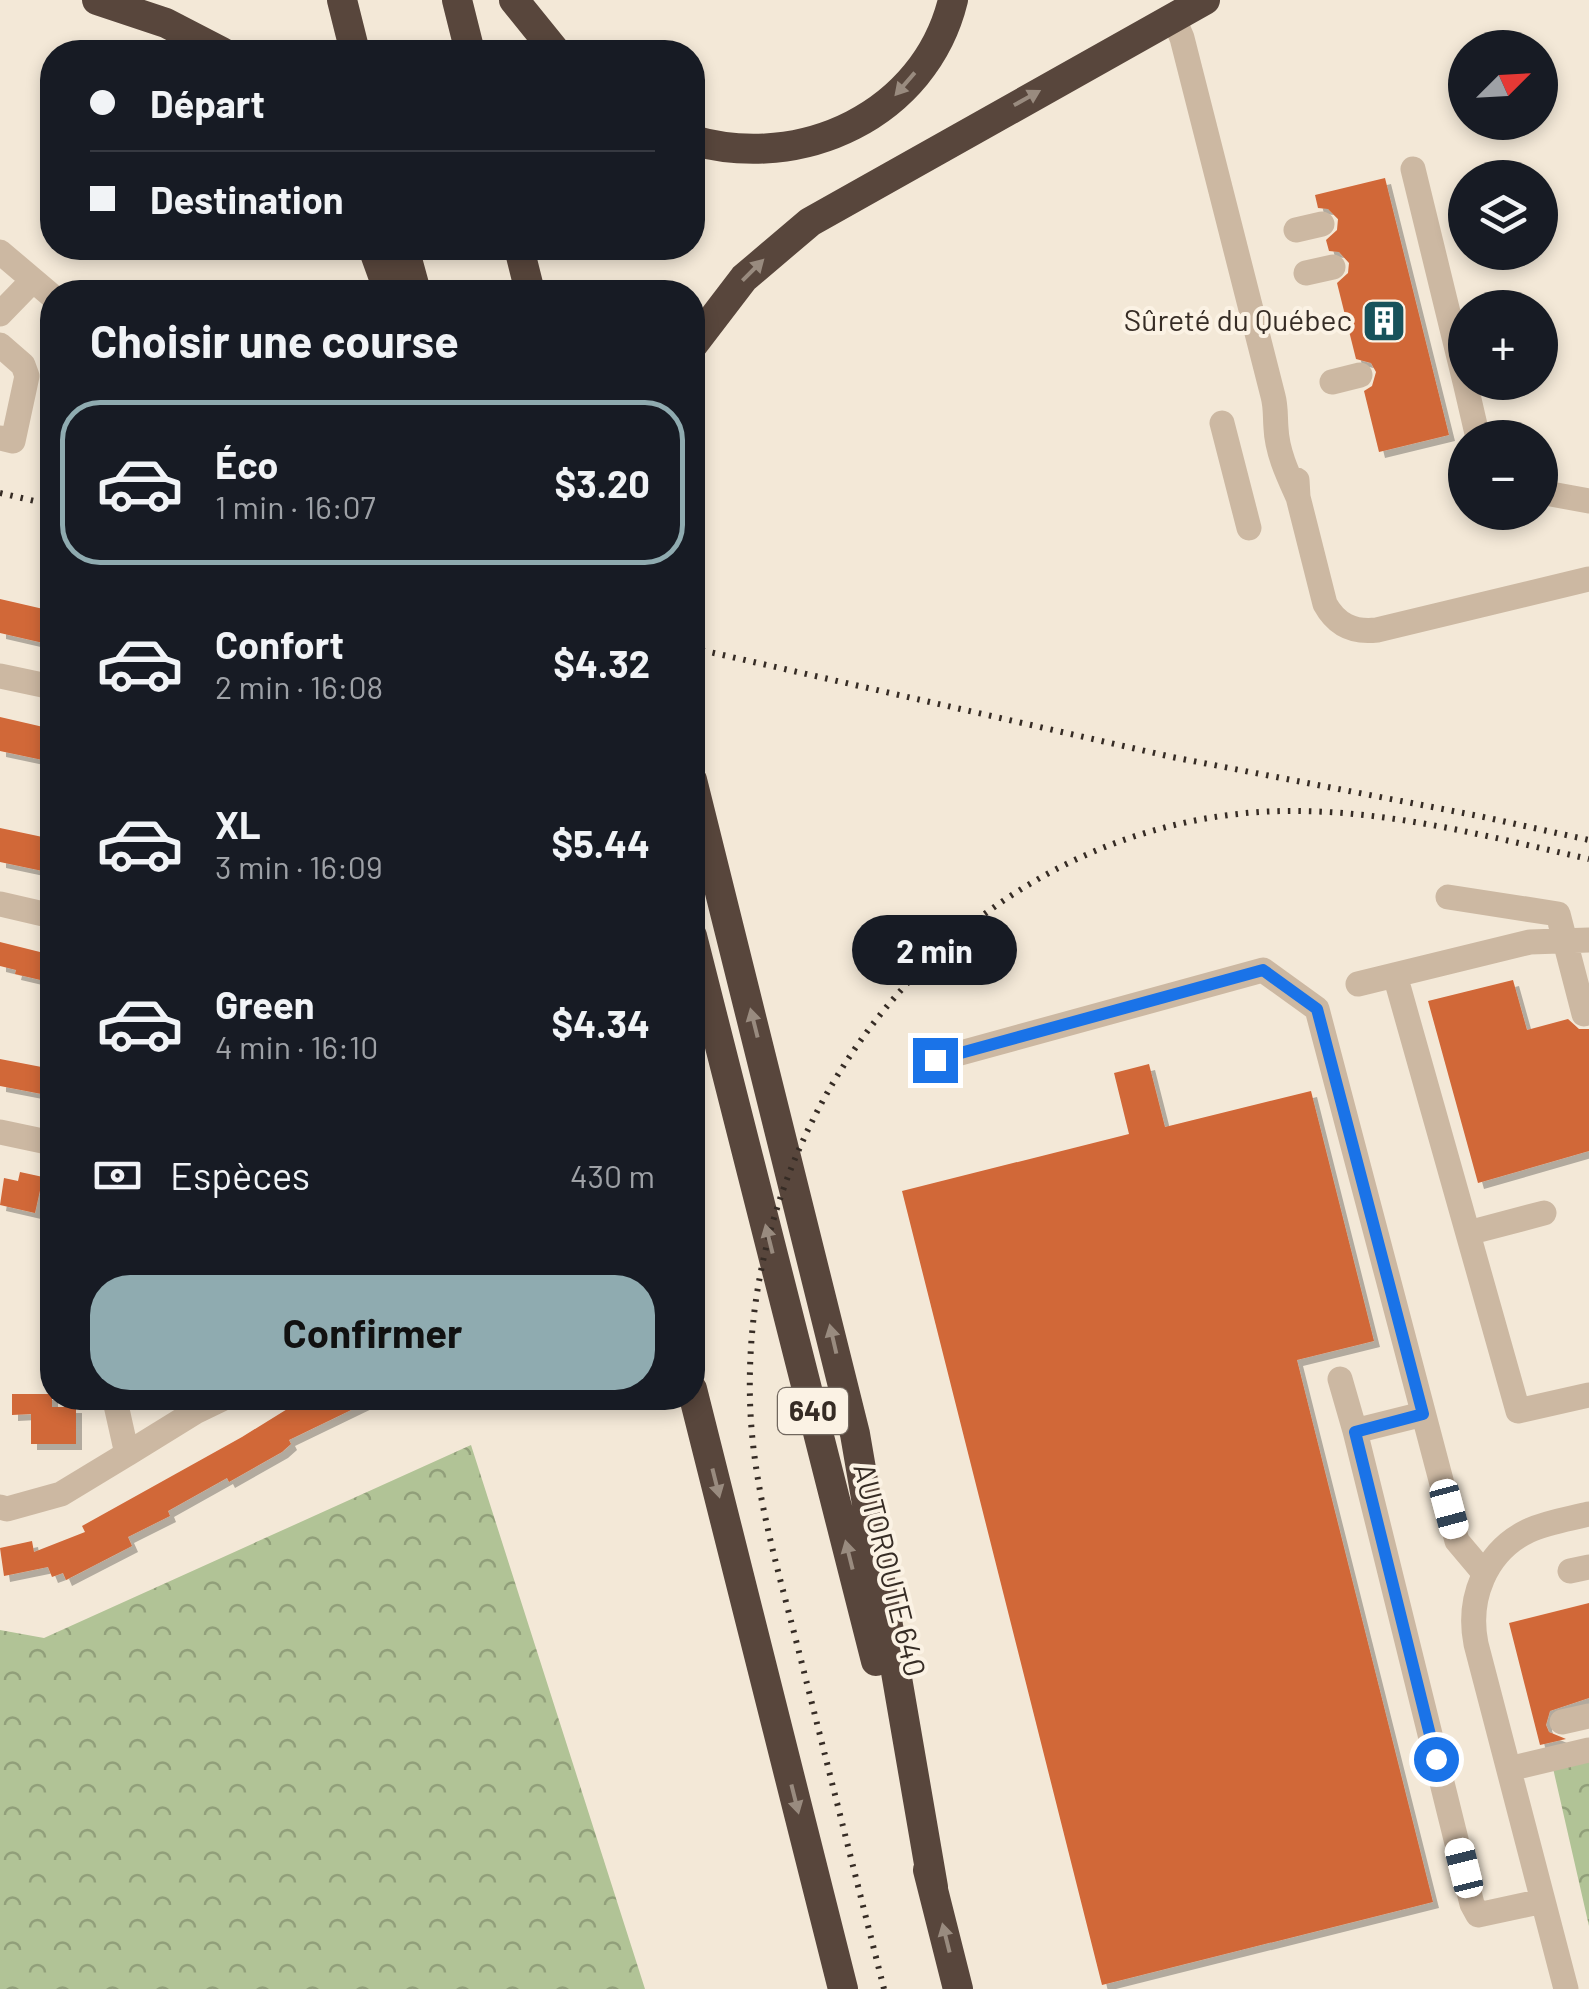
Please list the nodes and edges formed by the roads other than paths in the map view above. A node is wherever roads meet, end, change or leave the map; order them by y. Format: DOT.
graph roads {
  1 [pos="97,0"];
  2 [pos="342,0"];
  3 [pos="457,0"];
  4 [pos="514,0"];
  5 [pos="953,0"];
  6 [pos="1205,0"];
  7 [pos="1173,17"];
  8 [pos="198,40"];
  9 [pos="352,40"];
  10 [pos="467,40"];
  11 [pos="546,40"];
  12 [pos="705,143"];
  13 [pos="1412,169"];
  14 [pos="1322,224"];
  15 [pos="1296,230"];
  16 [pos="0,252"];
  17 [pos="1333,267"];
  18 [pos="1306,273"];
  19 [pos="40,285"];
  20 [pos="40,290"];
  21 [pos="0,314"];
  22 [pos="1448,314"];
  23 [pos="705,329"];
  24 [pos="0,345"];
  25 [pos="1360,376"];
  26 [pos="1332,382"];
  27 [pos="1222,423"];
  28 [pos="0,438"];
  29 [pos="1558,495"];
  30 [pos="1589,501"];
  31 [pos="1249,528"];
  32 [pos="1589,579"];
  33 [pos="0,676"];
  34 [pos="40,684"];
  35 [pos="705,832"];
  36 [pos="1448,897"];
  37 [pos="0,904"];
  38 [pos="40,913"];
  39 [pos="1576,939"];
  40 [pos="1394,975"];
  41 [pos="1358,984"];
  42 [pos="705,987"];
  43 [pos="1584,1014"];
  44 [pos="935,1060"];
  45 [pos="0,1132"];
  46 [pos="40,1140"];
  47 [pos="1544,1213"];
  48 [pos="1468,1233"];
  49 [pos="1340,1379"];
  50 [pos="1589,1395"];
  51 [pos="117,1410"];
  52 [pos="183,1410"];
  53 [pos="697,1410"];
  54 [pos="1423,1414"];
  55 [pos="1355,1432"];
  56 [pos="127,1454"];
  57 [pos="0,1507"];
  58 [pos="1589,1514"];
  59 [pos="1484,1574"];
  60 [pos="1589,1716"];
  61 [pos="1562,1722"];
  62 [pos="1589,1750"];
  63 [pos="1509,1769"];
  64 [pos="933,1886"];
  65 [pos="1544,1901"];
  66 [pos="843,1989"];
  67 [pos="958,1989"];
  68 [pos="1566,1989"];
  1 -- 8 [label="highway"];
  2 -- 9 [label="highway"];
  3 -- 10 [label="highway"];
  4 -- 11 [label="highway"];
  5 -- 12 [label="highway, one-way"];
  6 -- 7 [label="highway"];
  23 -- 7 [label="highway, one-way"];
  7 -- 32 [label="street"];
  13 -- 22 [label="street"];
  14 -- 15 [label="street"];
  16 -- 19 [label="street"];
  17 -- 18 [label="street"];
  20 -- 21 [label="street"];
  24 -- 28 [label="street"];
  25 -- 26 [label="street"];
  27 -- 31 [label="street"];
  29 -- 30 [label="street"];
  33 -- 34 [label="street"];
  64 -- 35 [label="highway, one-way"];
  36 -- 39 [label="street"];
  37 -- 38 [label="street"];
  39 -- 40 [label="street"];
  39 -- 43 [label="street"];
  40 -- 41 [label="street"];
  40 -- 48 [label="street"];
  64 -- 42 [label="highway, AUTOROUTE 640 / 640, one-way"];
  44 -- 54 [label="street"];
  45 -- 46 [label="street"];
  47 -- 48 [label="street"];
  48 -- 50 [label="street"];
  49 -- 55 [label="street"];
  51 -- 56 [label="street"];
  52 -- 56 [label="street"];
  53 -- 66 [label="highway, one-way"];
  54 -- 55 [label="street"];
  54 -- 59 [label="street"];
  55 -- 65 [label="street"];
  56 -- 57 [label="street"];
  58 -- 59 [label="street"];
  59 -- 63 [label="street"];
  60 -- 61 [label="street"];
  62 -- 63 [label="street"];
  63 -- 65 [label="street"];
  67 -- 64 [label="highway, AUTOROUTE 640 / 640, one-way"];
  65 -- 68 [label="street"];
}
